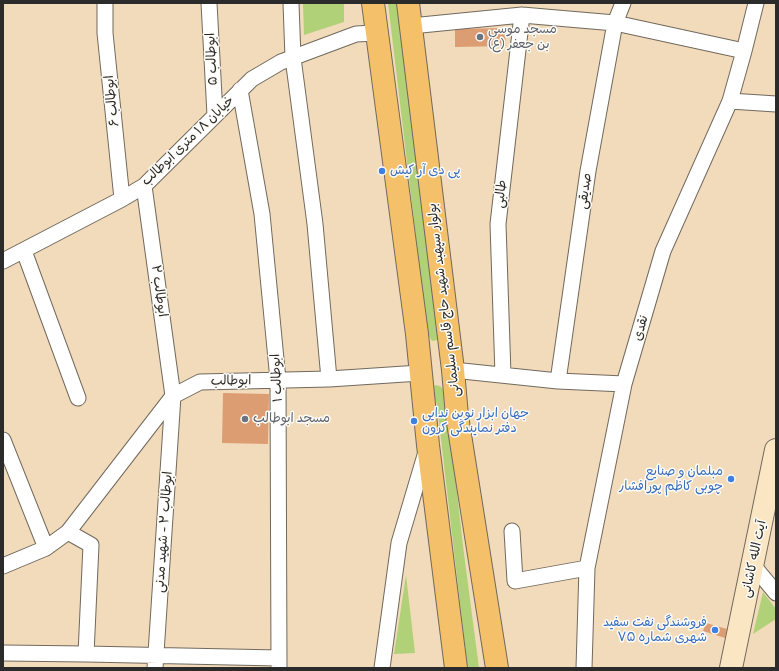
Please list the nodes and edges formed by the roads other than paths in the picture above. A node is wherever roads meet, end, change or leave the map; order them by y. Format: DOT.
graph roads {
  1 [pos="105,3"];
  2 [pos="209,3"];
  3 [pos="290,3"];
  4 [pos="373,3"];
  5 [pos="408,3"];
  6 [pos="623,3"];
  7 [pos="756,3"];
  8 [pos="504,10"];
  9 [pos="522,15"];
  10 [pos="615,22"];
  11 [pos="411,26"];
  12 [pos="376,33"];
  13 [pos="744,51"];
  14 [pos="293,58"];
  15 [pos="240,90"];
  16 [pos="730,101"];
  17 [pos="776,104"];
  18 [pos="215,115"];
  19 [pos="144,186"];
  20 [pos="122,199"];
  21 [pos="24,251"];
  22 [pos="3,261"];
  23 [pos="453,370"];
  24 [pos="420,373"];
  25 [pos="504,375"];
  26 [pos="329,379"];
  27 [pos="278,380"];
  28 [pos="558,381"];
  29 [pos="624,384"];
  30 [pos="173,396"];
  31 [pos="78,398"];
  32 [pos="3,440"];
  33 [pos="428,445"];
  34 [pos="776,450"];
  35 [pos="512,530"];
  36 [pos="68,532"];
  37 [pos="46,548"];
  38 [pos="752,564"];
  39 [pos="3,566"];
  40 [pos="587,568"];
  41 [pos="776,593"];
  42 [pos="3,653"];
  43 [pos="86,654"];
  44 [pos="155,662"];
  45 [pos="279,663"];
  46 [pos="382,668"];
  47 [pos="456,668"];
  48 [pos="497,668"];
  49 [pos="584,668"];
  50 [pos="731,668"];
  1 -- 20 [label="street, ابوطالب ۶"];
  2 -- 18 [label="street, ابوطالب ۵"];
  3 -- 14 [label="street"];
  4 -- 12 [label="main road"];
  5 -- 11 [label="main road, بولوار سپهبد شهید حاج قاسم سلیمانی"];
  6 -- 10 [label="street, صدیقی"];
  7 -- 13 [label="street, نقدی"];
  8 -- 9 [label="street"];
  8 -- 11 [label="street"];
  9 -- 10 [label="street"];
  9 -- 25 [label="street, طالبی"];
  10 -- 13 [label="street"];
  10 -- 28 [label="street, صدیقی"];
  11 -- 23 [label="main road, بولوار سپهبد شهید حاج قاسم سلیمانی"];
  12 -- 14 [label="street, خیابان ۱۸ متری ابوطالب"];
  12 -- 24 [label="main road"];
  13 -- 16 [label="street, نقدی"];
  14 -- 15 [label="street, خیابان ۱۸ متری ابوطالب"];
  14 -- 26 [label="street"];
  15 -- 18 [label="street, خیابان ۱۸ متری ابوطالب"];
  15 -- 27 [label="street, ابوطالب ۱"];
  16 -- 17 [label="street"];
  16 -- 29 [label="street, نقدی"];
  18 -- 19 [label="street, خیابان ۱۸ متری ابوطالب"];
  19 -- 20 [label="street, خیابان ۱۸ متری ابوطالب"];
  19 -- 30 [label="street, ابوطالب ۲"];
  20 -- 21 [label="street, خیابان ۱۸ متری ابوطالب"];
  21 -- 22 [label="street, خیابان ۱۸ متری ابوطالب"];
  21 -- 31 [label="street"];
  23 -- 24 [label="main road"];
  23 -- 25 [label="street"];
  23 -- 48 [label="main road, بولوار سپهبد شهید حاج قاسم سلیمانی"];
  24 -- 26 [label="street, ابوطالب"];
  24 -- 33 [label="main road"];
  25 -- 28 [label="street"];
  26 -- 27 [label="street, ابوطالب"];
  27 -- 30 [label="street, ابوطالب"];
  27 -- 45 [label="street, ابوطالب ۱"];
  28 -- 29 [label="street"];
  29 -- 40 [label="street, نقدی"];
  30 -- 36 [label="street, ابوطالب"];
  30 -- 44 [label="street, ابوطالب ۲ - شهید مدنی"];
  32 -- 37 [label="street"];
  33 -- 46 [label="street"];
  33 -- 47 [label="main road"];
  34 -- 38 [label="street, آیت الله کاشانی"];
  35 -- 40 [label="street"];
  36 -- 37 [label="street, ابوطالب"];
  36 -- 43 [label="street"];
  37 -- 39 [label="street, ابوطالب"];
  38 -- 41 [label="street"];
  38 -- 50 [label="street, آیت الله کاشانی"];
  40 -- 49 [label="street, نقدی"];
  42 -- 43 [label="street"];
  43 -- 44 [label="street"];
  44 -- 45 [label="street"];
}
